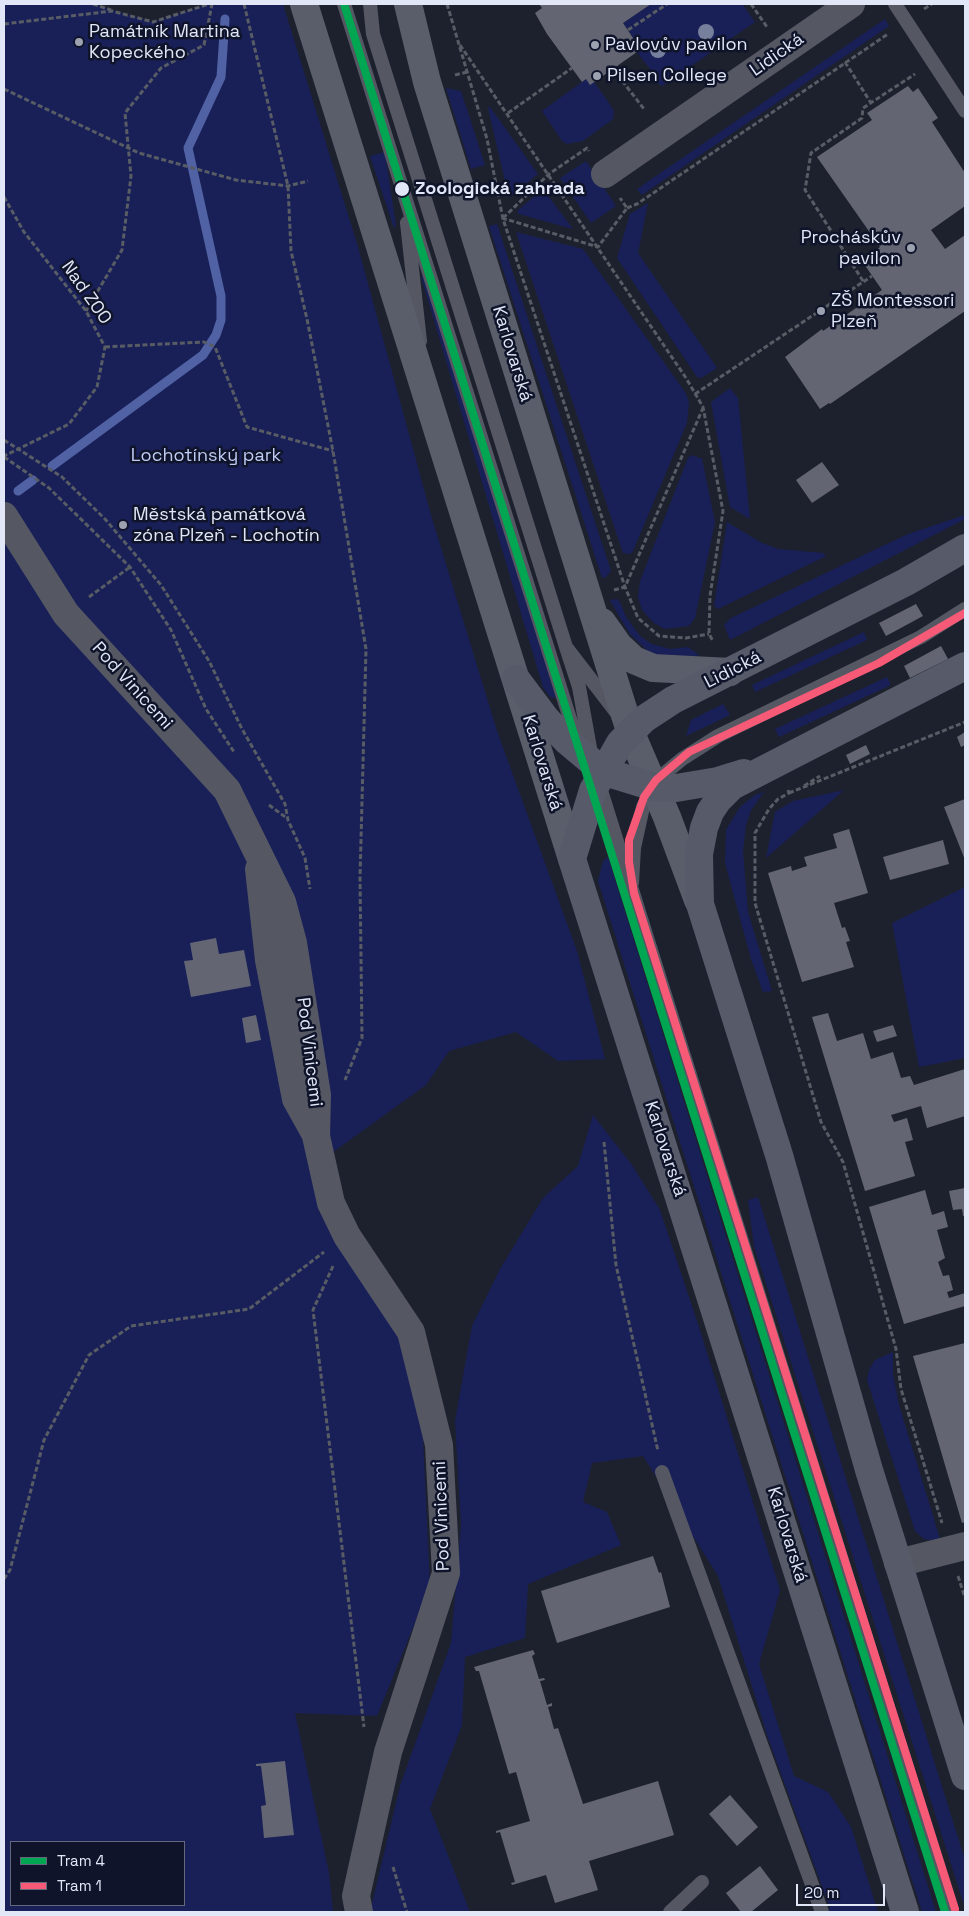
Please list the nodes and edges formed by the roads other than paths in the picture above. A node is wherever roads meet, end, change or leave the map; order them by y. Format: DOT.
graph roads {
  1 [pos="304,4"];
  2 [pos="344,4"];
  3 [pos="364,4"];
  4 [pos="370,4"];
  5 [pos="408,4"];
  6 [pos="850,4"];
  7 [pos="894,4"];
  8 [pos="373,34"];
  9 [pos="965,111"];
  10 [pos="605,174"];
  11 [pos="403,190"];
  12 [pos="425,385"];
  13 [pos="4,516"];
  14 [pos="965,548"];
  15 [pos="587,596"];
  16 [pos="965,609"];
  17 [pos="566,647"];
  18 [pos="965,666"];
  19 [pos="730,672"];
  20 [pos="516,679"];
  21 [pos="630,731"];
  22 [pos="774,764"];
  23 [pos="593,766"];
  24 [pos="654,787"];
  25 [pos="572,859"];
  26 [pos="631,891"];
  27 [pos="700,904"];
  28 [pos="662,1472"];
  29 [pos="958,1549"];
  30 [pos="898,1563"];
  31 [pos="965,1776"];
  32 [pos="702,1882"];
  33 [pos="359,1912"];
  34 [pos="670,1912"];
  35 [pos="822,1912"];
  36 [pos="905,1912"];
  37 [pos="952,1912"];
  1 -- 12 [label="main road, Karlovarská"];
  2 -- 11 [label="lane, Karlovarská"];
  3 -- 8 [label="lane, Karlovarská"];
  4 -- 8 [label="lane, Karlovarská"];
  5 -- 15 [label="main road, Karlovarská"];
  6 -- 10 [label="street, Lidická"];
  7 -- 9 [label="lane"];
  8 -- 17 [label="lane, Karlovarská"];
  11 -- 12 [label="lane, Karlovarská"];
  11 -- 23 [label="lane, Karlovarská"];
  12 -- 20 [label="main road, Karlovarská"];
  13 -- 33 [label="street, Pod Vinicemi"];
  14 -- 19 [label="main road, Lidická"];
  15 -- 19 [label="main road"];
  15 -- 21 [label="main road, Karlovarská"];
  16 -- 24 [label="lane"];
  17 -- 21 [label="lane, Karlovarská"];
  17 -- 23 [label="lane, Karlovarská"];
  18 -- 22 [label="main road"];
  19 -- 21 [label="main road, Lidická"];
  20 -- 23 [label="main road"];
  20 -- 25 [label="main road, Karlovarská"];
  21 -- 23 [label="main road, Lidická"];
  21 -- 24 [label="main road, Karlovarská"];
  22 -- 24 [label="main road"];
  22 -- 27 [label="main road, Karlovarská"];
  23 -- 24 [label="main road"];
  23 -- 25 [label="main road, Lidická"];
  23 -- 26 [label="lane, Karlovarská"];
  24 -- 26 [label="lane"];
  24 -- 27 [label="main road, Karlovarská"];
  25 -- 36 [label="main road, Karlovarská"];
  26 -- 37 [label="lane, Karlovarská"];
  27 -- 30 [label="main road, Karlovarská"];
  28 -- 35 [label="lane"];
  29 -- 30 [label="street"];
  30 -- 31 [label="main road, Karlovarská"];
  32 -- 34 [label="lane"];
}
